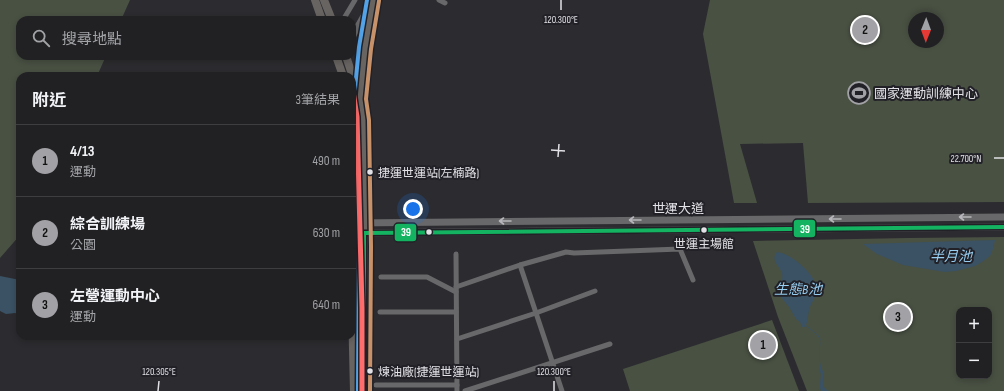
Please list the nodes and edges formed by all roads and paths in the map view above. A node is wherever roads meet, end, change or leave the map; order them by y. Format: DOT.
graph roads {
  1 [pos="315,0"];
  2 [pos="324,0"];
  3 [pos="355,0"];
  4 [pos="373,0"];
  5 [pos="439,0"];
  6 [pos="445,3"];
  7 [pos="321,16"];
  8 [pos="330,16"];
  9 [pos="345,16"];
  10 [pos="356,30"];
  11 [pos="339,60"];
  12 [pos="347,60"];
  13 [pos="342,72"];
  14 [pos="351,72"];
  15 [pos="356,87"];
  16 [pos="360,99"];
  17 [pos="1004,217"];
  18 [pos="356,223"];
  19 [pos="364,223"];
  20 [pos="1004,227"];
  21 [pos="356,233"];
  22 [pos="364,233"];
  23 [pos="456,254"];
  24 [pos="520,265"];
  25 [pos="381,277"];
  26 [pos="693,280"];
  27 [pos="456,289"];
  28 [pos="595,291"];
  29 [pos="380,312"];
  30 [pos="456,312"];
  31 [pos="536,313"];
  32 [pos="457,339"];
  33 [pos="353,340"];
  34 [pos="610,344"];
  35 [pos="553,363"];
  36 [pos="376,384"];
  37 [pos="457,385"];
  38 [pos="354,391"];
  39 [pos="364,391"];
  40 [pos="457,391"];
  41 [pos="465,391"];
  42 [pos="562,391"];
  1 -- 7 [label="main road"];
  2 -- 8 [label="main road"];
  3 -- 9 [label="street"];
  4 -- 10 [label="street"];
  4 -- 16 [label="main road"];
  5 -- 6 [label="street"];
  11 -- 13 [label="main road"];
  12 -- 14 [label="main road"];
  15 -- 16 [label="main road"];
  16 -- 19 [label="main road"];
  17 -- 19 [label="street, 世運大道, one-way"];
  18 -- 19 [label="street, 世運大道"];
  19 -- 22 [label="main road"];
  20 -- 22 [label="street, 世運大道"];
  21 -- 22 [label="street, 世運大道"];
  22 -- 39 [label="main road"];
  23 -- 27 [label="street"];
  24 -- 26 [label="street"];
  24 -- 27 [label="street"];
  24 -- 31 [label="street"];
  25 -- 27 [label="street"];
  27 -- 30 [label="street"];
  28 -- 31 [label="street"];
  29 -- 30 [label="street"];
  30 -- 32 [label="street"];
  31 -- 32 [label="street"];
  31 -- 35 [label="street"];
  32 -- 37 [label="street"];
  33 -- 38 [label="main road"];
  34 -- 35 [label="street"];
  35 -- 41 [label="street"];
  35 -- 42 [label="street"];
  36 -- 37 [label="street"];
  37 -- 40 [label="street"];
}
